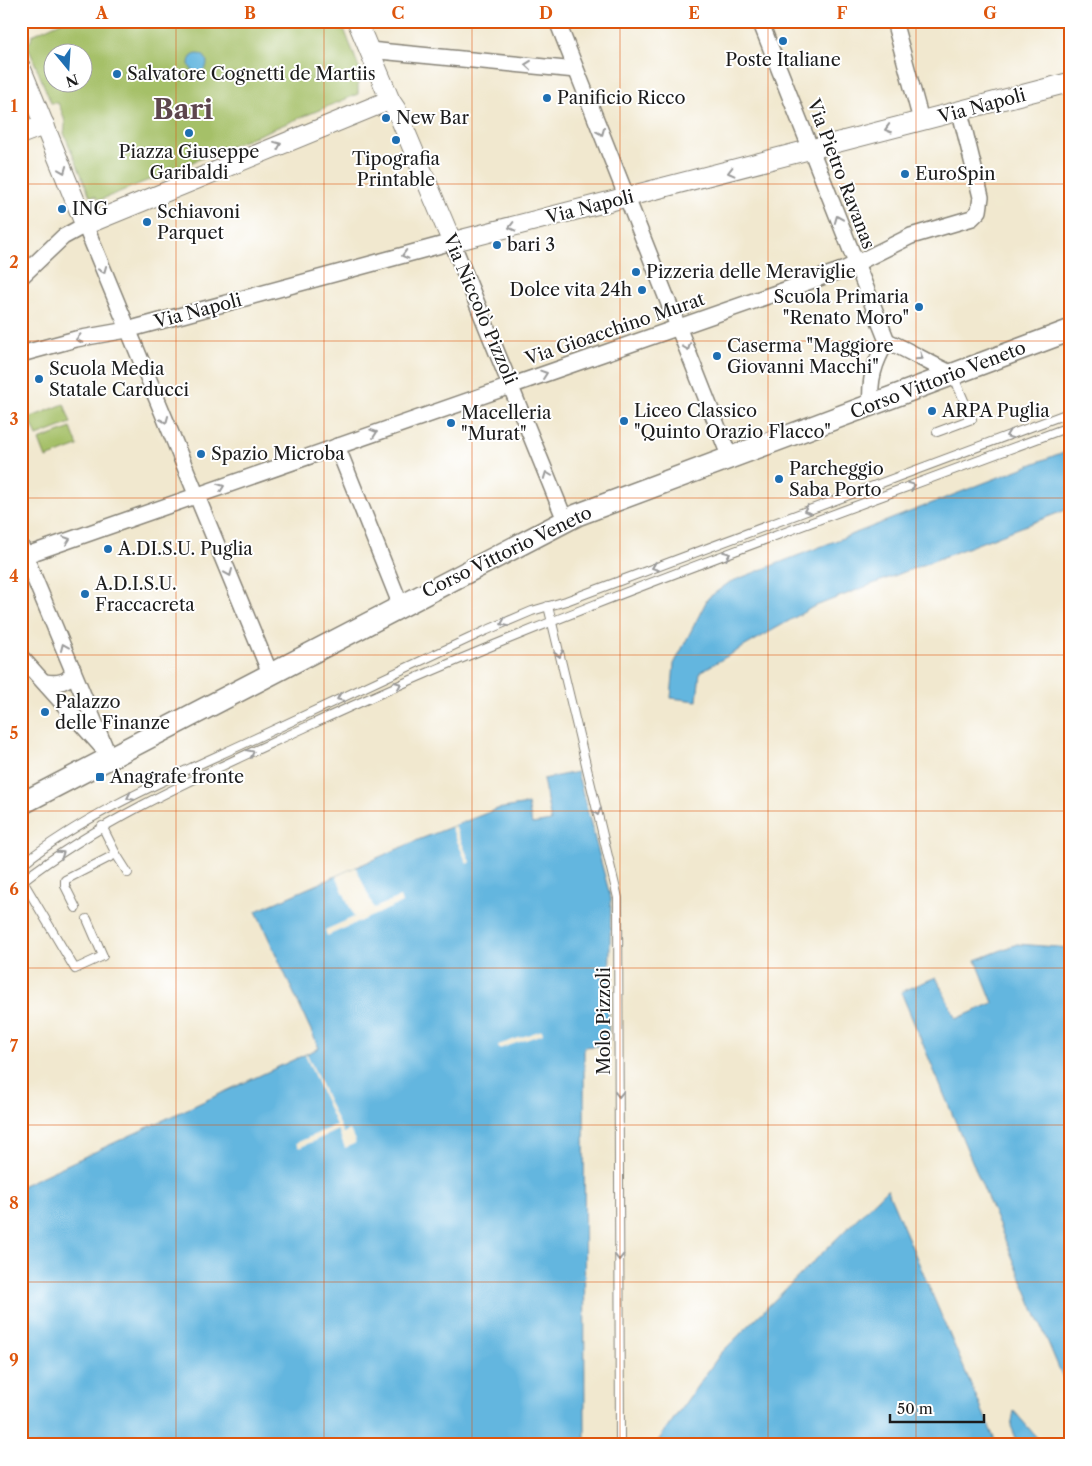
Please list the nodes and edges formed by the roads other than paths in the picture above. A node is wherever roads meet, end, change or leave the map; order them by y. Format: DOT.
graph roads {
  1 [pos="357,21"];
  2 [pos="557,21"];
  3 [pos="760,21"];
  4 [pos="896,22"];
  5 [pos="369,50"];
  6 [pos="21,68"];
  7 [pos="576,70"];
  8 [pos="1071,82"];
  9 [pos="390,100"];
  10 [pos="960,112"];
  11 [pos="921,120"];
  12 [pos="45,125"];
  13 [pos="21,134"];
  14 [pos="812,151"];
  15 [pos="628,198"];
  16 [pos="85,225"];
  17 [pos="452,242"];
  18 [pos="856,264"];
  19 [pos="21,277"];
  20 [pos="679,327"];
  21 [pos="127,330"];
  22 [pos="1071,330"];
  23 [pos="887,341"];
  24 [pos="21,354"];
  25 [pos="952,374"];
  26 [pos="512,385"];
  27 [pos="871,405"];
  28 [pos="1071,412"];
  29 [pos="1071,426"];
  30 [pos="937,432"];
  31 [pos="337,446"];
  32 [pos="730,458"];
  33 [pos="196,495"];
  34 [pos="565,520"];
  35 [pos="23,552"];
  36 [pos="401,606"];
  37 [pos="548,606"];
  38 [pos="551,621"];
  39 [pos="21,657"];
  40 [pos="73,669"];
  41 [pos="270,673"];
  42 [pos="44,682"];
  43 [pos="110,757"];
  44 [pos="21,804"];
  45 [pos="102,826"];
  46 [pos="116,854"];
  47 [pos="21,865"];
  48 [pos="128,873"];
  49 [pos="22,880"];
  50 [pos="76,908"];
  51 [pos="87,920"];
  52 [pos="620,1445"];
  1 -- 5 [label="street"];
  2 -- 7 [label="street"];
  3 -- 14 [label="street, Via Pietro Ravanas"];
  4 -- 11 [label="street"];
  7 -- 5 [label="street, one-way"];
  5 -- 9 [label="street"];
  6 -- 12 [label="street"];
  7 -- 15 [label="street, one-way"];
  8 -- 10 [label="street, Via Napoli"];
  16 -- 9 [label="street, one-way"];
  9 -- 17 [label="street, Via Niccolò Pizzoli"];
  10 -- 11 [label="street, Via Napoli"];
  10 -- 18 [label="street, Via Gioacchino Murat"];
  11 -- 14 [label="street, Via Napoli, one-way"];
  12 -- 13 [label="street"];
  12 -- 16 [label="street, one-way"];
  14 -- 15 [label="street, Via Napoli, one-way"];
  18 -- 14 [label="street, Via Pietro Ravanas, one-way"];
  15 -- 17 [label="street, Via Napoli, one-way"];
  15 -- 20 [label="street"];
  16 -- 19 [label="street"];
  16 -- 21 [label="street, one-way"];
  17 -- 21 [label="street, Via Napoli, one-way"];
  17 -- 26 [label="street, Via Niccolò Pizzoli"];
  18 -- 20 [label="street, Via Gioacchino Murat"];
  18 -- 23 [label="street, Via Pietro Ravanas"];
  26 -- 20 [label="street, Via Gioacchino Murat, one-way"];
  20 -- 32 [label="street, one-way"];
  21 -- 24 [label="street, Via Napoli, one-way"];
  21 -- 33 [label="street, one-way"];
  22 -- 25 [label="main road, Corso Vittorio Veneto"];
  23 -- 25 [label="street, one-way"];
  23 -- 27 [label="street"];
  25 -- 27 [label="main road, Corso Vittorio Veneto"];
  25 -- 30 [label="lane"];
  31 -- 26 [label="street, Via Gioacchino Murat, one-way"];
  34 -- 26 [label="street, Via Niccolò Pizzoli, one-way"];
  27 -- 32 [label="main road, Corso Vittorio Veneto"];
  28 -- 37 [label="lane, one-way"];
  38 -- 29 [label="lane, one-way"];
  33 -- 31 [label="street, Via Gioacchino Murat, one-way"];
  31 -- 36 [label="street"];
  32 -- 34 [label="main road, Corso Vittorio Veneto"];
  35 -- 33 [label="street, Via Gioacchino Murat, one-way"];
  33 -- 41 [label="street, one-way"];
  34 -- 36 [label="main road, Corso Vittorio Veneto"];
  40 -- 35 [label="street, one-way"];
  36 -- 41 [label="main road, Corso Vittorio Veneto"];
  37 -- 38 [label="lane, Molo Pizzoli"];
  37 -- 47 [label="lane, one-way"];
  45 -- 38 [label="lane, one-way"];
  38 -- 52 [label="lane, Molo Pizzoli, one-way"];
  39 -- 42 [label="street"];
  40 -- 42 [label="street"];
  40 -- 43 [label="street"];
  41 -- 43 [label="main road, Corso Vittorio Veneto"];
  42 -- 43 [label="street"];
  43 -- 44 [label="main road, Corso Vittorio Veneto"];
  45 -- 46 [label="lane"];
  49 -- 45 [label="lane, one-way"];
  46 -- 48 [label="lane"];
  46 -- 50 [label="lane"];
  49 -- 51 [label="lane"];
}
